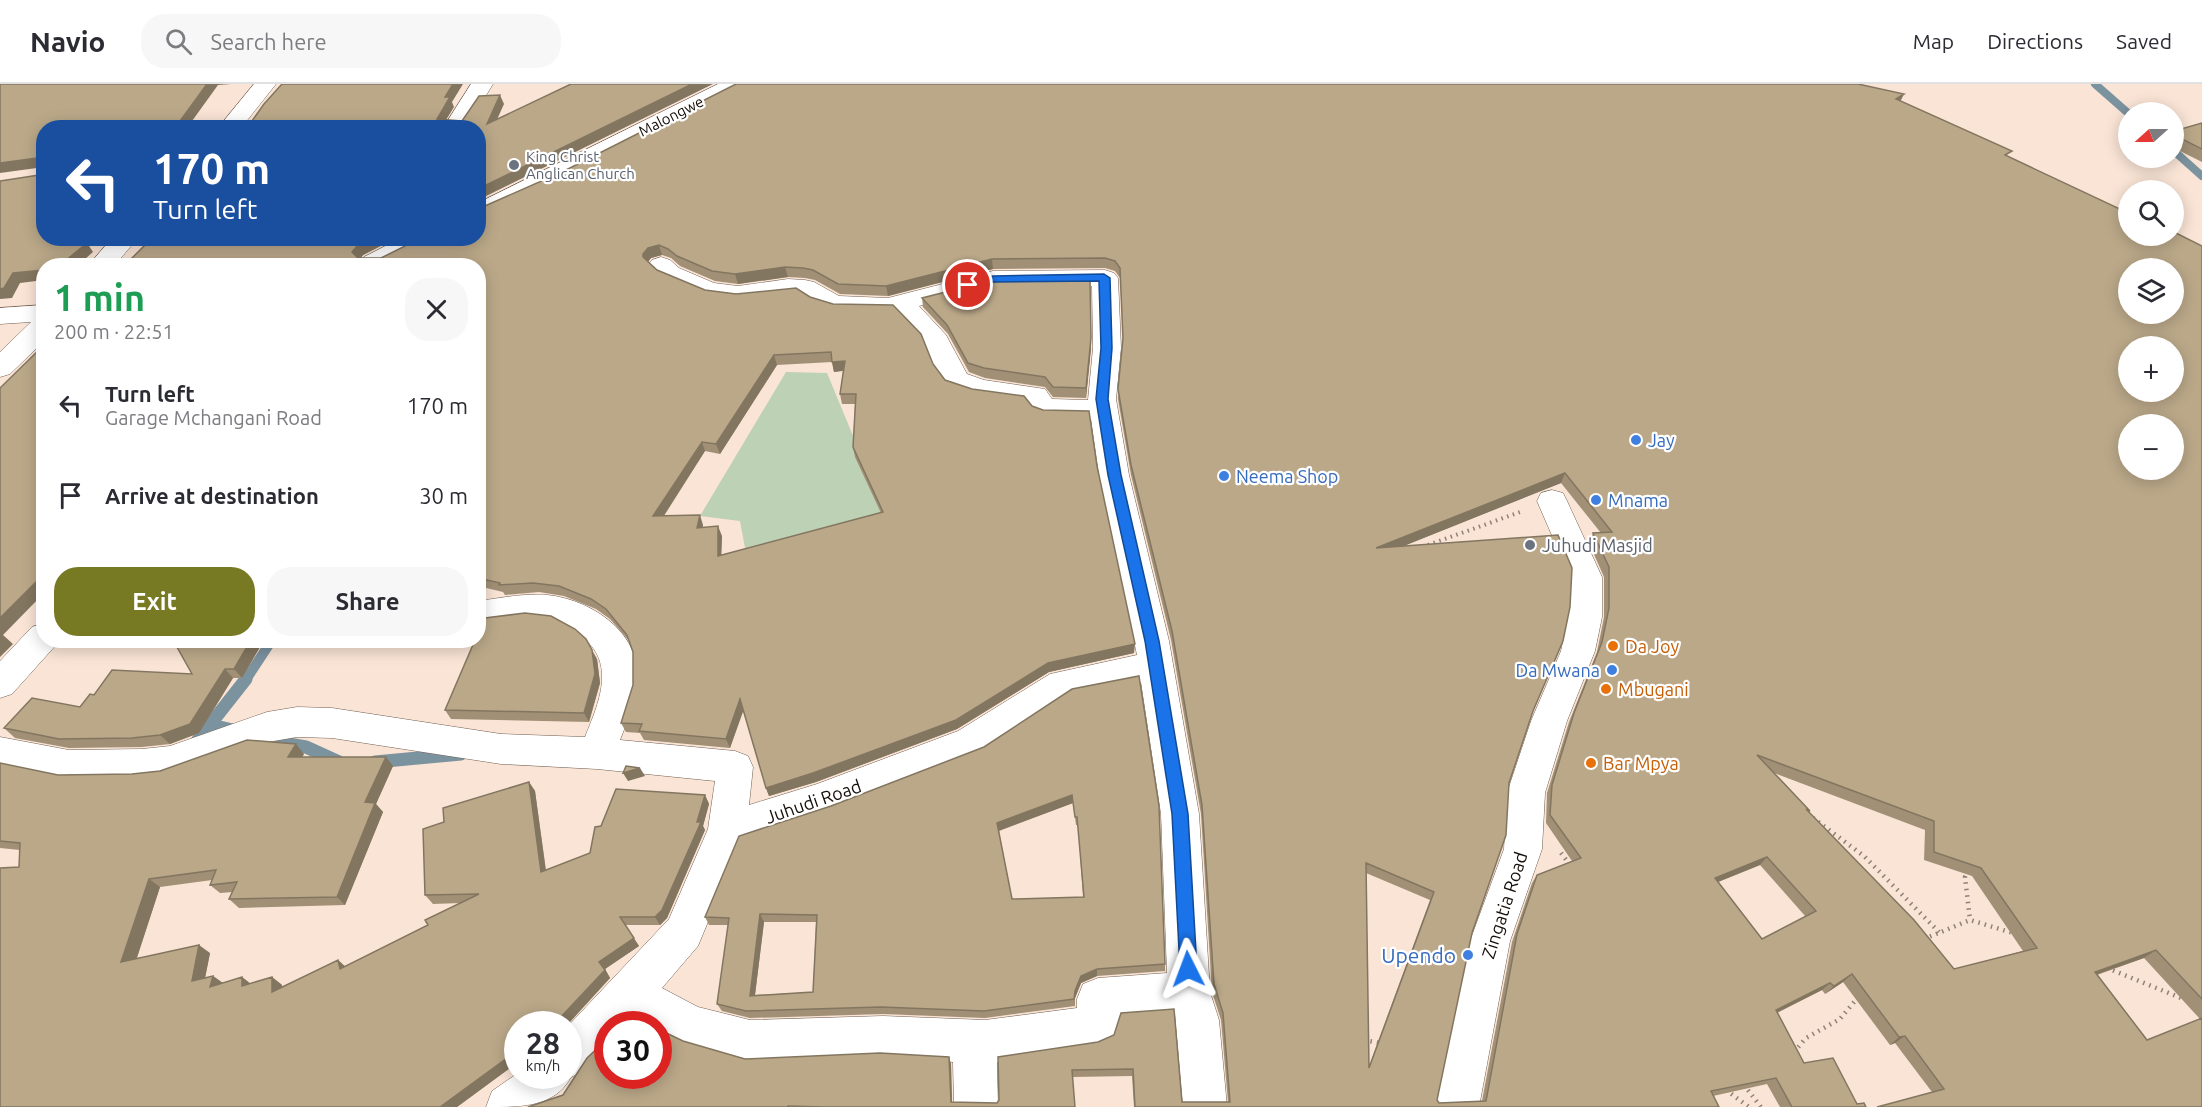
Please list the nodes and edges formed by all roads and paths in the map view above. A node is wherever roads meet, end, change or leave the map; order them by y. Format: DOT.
graph roads {
  1 [pos="265,84"];
  2 [pos="482,84"];
  3 [pos="734,84"];
  4 [pos="236,120"];
  5 [pos="459,120"];
  6 [pos="486,209"];
  7 [pos="119,246"];
  8 [pos="406,246"];
  9 [pos="107,258"];
  10 [pos="383,258"];
  11 [pos="661,265"];
  12 [pos="900,303"];
  13 [pos="36,314"];
  14 [pos="0,316"];
  15 [pos="36,333"];
  16 [pos="0,368"];
  17 [pos="1104,410"];
  18 [pos="1552,501"];
  19 [pos="1418,550"];
  20 [pos="486,613"];
  21 [pos="36,645"];
  22 [pos="1155,665"];
  23 [pos="0,684"];
  24 [pos="0,752"];
  25 [pos="597,753"];
  26 [pos="1527,810"];
  27 [pos="1808,815"];
  28 [pos="727,829"];
  29 [pos="1969,867"];
  30 [pos="1579,876"];
  31 [pos="1970,920"];
  32 [pos="1939,932"];
  33 [pos="2023,936"];
  34 [pos="1914,943"];
  35 [pos="2097,964"];
  36 [pos="1861,989"];
  37 [pos="1189,992"];
  38 [pos="630,993"];
  39 [pos="2192,1003"];
  40 [pos="1358,1039"];
  41 [pos="985,1041"];
  42 [pos="1386,1044"];
  43 [pos="582,1047"];
  44 [pos="1794,1061"];
  45 [pos="1740,1080"];
  46 [pos="1719,1087"];
  47 [pos="538,1089"];
  48 [pos="508,1107"];
  49 [pos="976,1107"];
  50 [pos="1205,1107"];
  51 [pos="1457,1107"];
  52 [pos="1749,1107"];
  53 [pos="1761,1107"];
  1 -- 4 [label="street"];
  2 -- 5 [label="street"];
  3 -- 6 [label="street, Malongwe"];
  7 -- 9 [label="street"];
  8 -- 10 [label="street"];
  11 -- 12 [label="street"];
  12 -- 17 [label="street"];
  12 -- 17 [label="street"];
  13 -- 14 [label="street"];
  15 -- 16 [label="street"];
  17 -- 22 [label="street"];
  18 -- 19 [label="path"];
  18 -- 26 [label="street, Zingatia Road"];
  20 -- 25 [label="street"];
  21 -- 23 [label="street"];
  22 -- 28 [label="street, Juhudi Road"];
  22 -- 37 [label="street"];
  24 -- 25 [label="street"];
  25 -- 28 [label="street"];
  26 -- 30 [label="path"];
  26 -- 51 [label="street, Zingatia Road"];
  27 -- 32 [label="path"];
  28 -- 38 [label="street"];
  29 -- 31 [label="path"];
  31 -- 32 [label="path"];
  31 -- 33 [label="path"];
  32 -- 34 [label="path"];
  35 -- 39 [label="path"];
  36 -- 44 [label="path"];
  37 -- 41 [label="street"];
  37 -- 50 [label="street"];
  38 -- 41 [label="street"];
  38 -- 43 [label="street"];
  40 -- 42 [label="path"];
  41 -- 49 [label="street"];
  45 -- 53 [label="path"];
  46 -- 52 [label="path"];
  47 -- 48 [label="street"];
}
